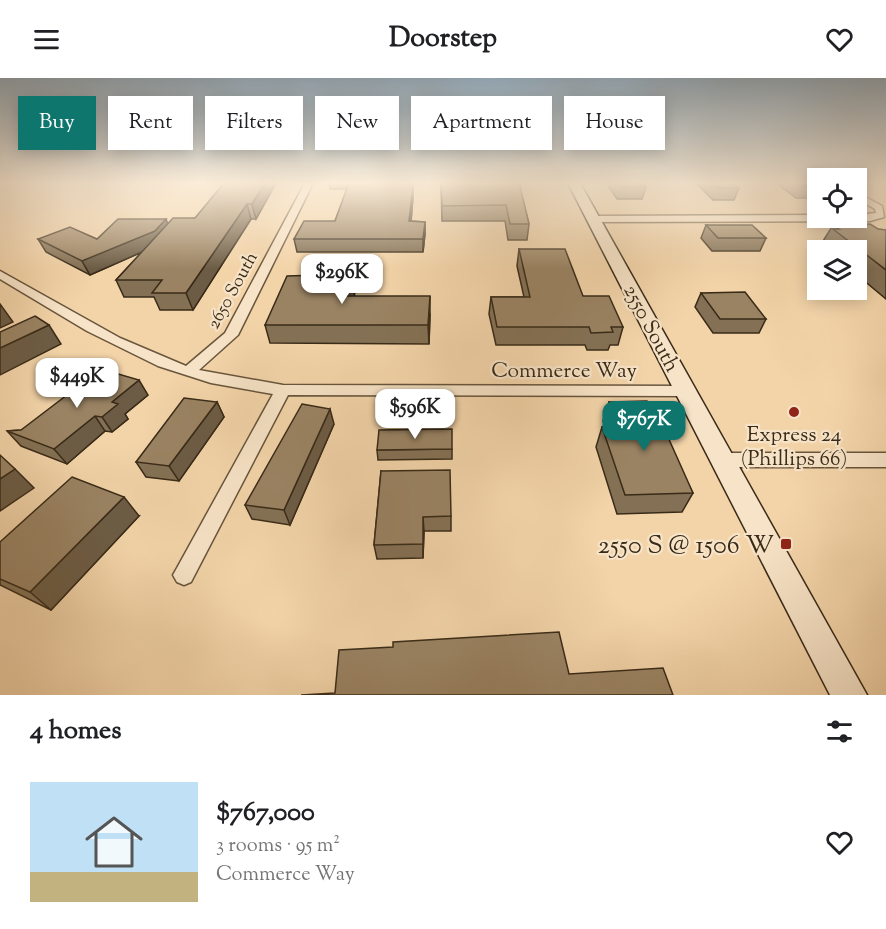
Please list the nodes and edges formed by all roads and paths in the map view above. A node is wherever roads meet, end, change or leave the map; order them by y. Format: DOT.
graph roads {
  1 [pos="294,212"];
  2 [pos="590,212"];
  3 [pos="880,212"];
  4 [pos="807,218"];
  5 [pos="867,218"];
  6 [pos="594,219"];
  7 [pos="0,274"];
  8 [pos="188,372"];
  9 [pos="283,390"];
  10 [pos="687,391"];
  11 [pos="723,460"];
  12 [pos="886,460"];
  13 [pos="184,574"];
  14 [pos="849,695"];
  1 -- 8 [label="street, 2650 South"];
  2 -- 6 [label="main road, 2550 South"];
  3 -- 5 [label="street"];
  4 -- 6 [label="street"];
  6 -- 10 [label="main road, 2550 South"];
  7 -- 8 [label="street, Commerce Way"];
  8 -- 9 [label="street, Commerce Way"];
  9 -- 10 [label="street, Commerce Way"];
  9 -- 13 [label="street"];
  10 -- 11 [label="main road, 2550 South"];
  11 -- 12 [label="street"];
  11 -- 14 [label="main road, 2550 South"];
}
